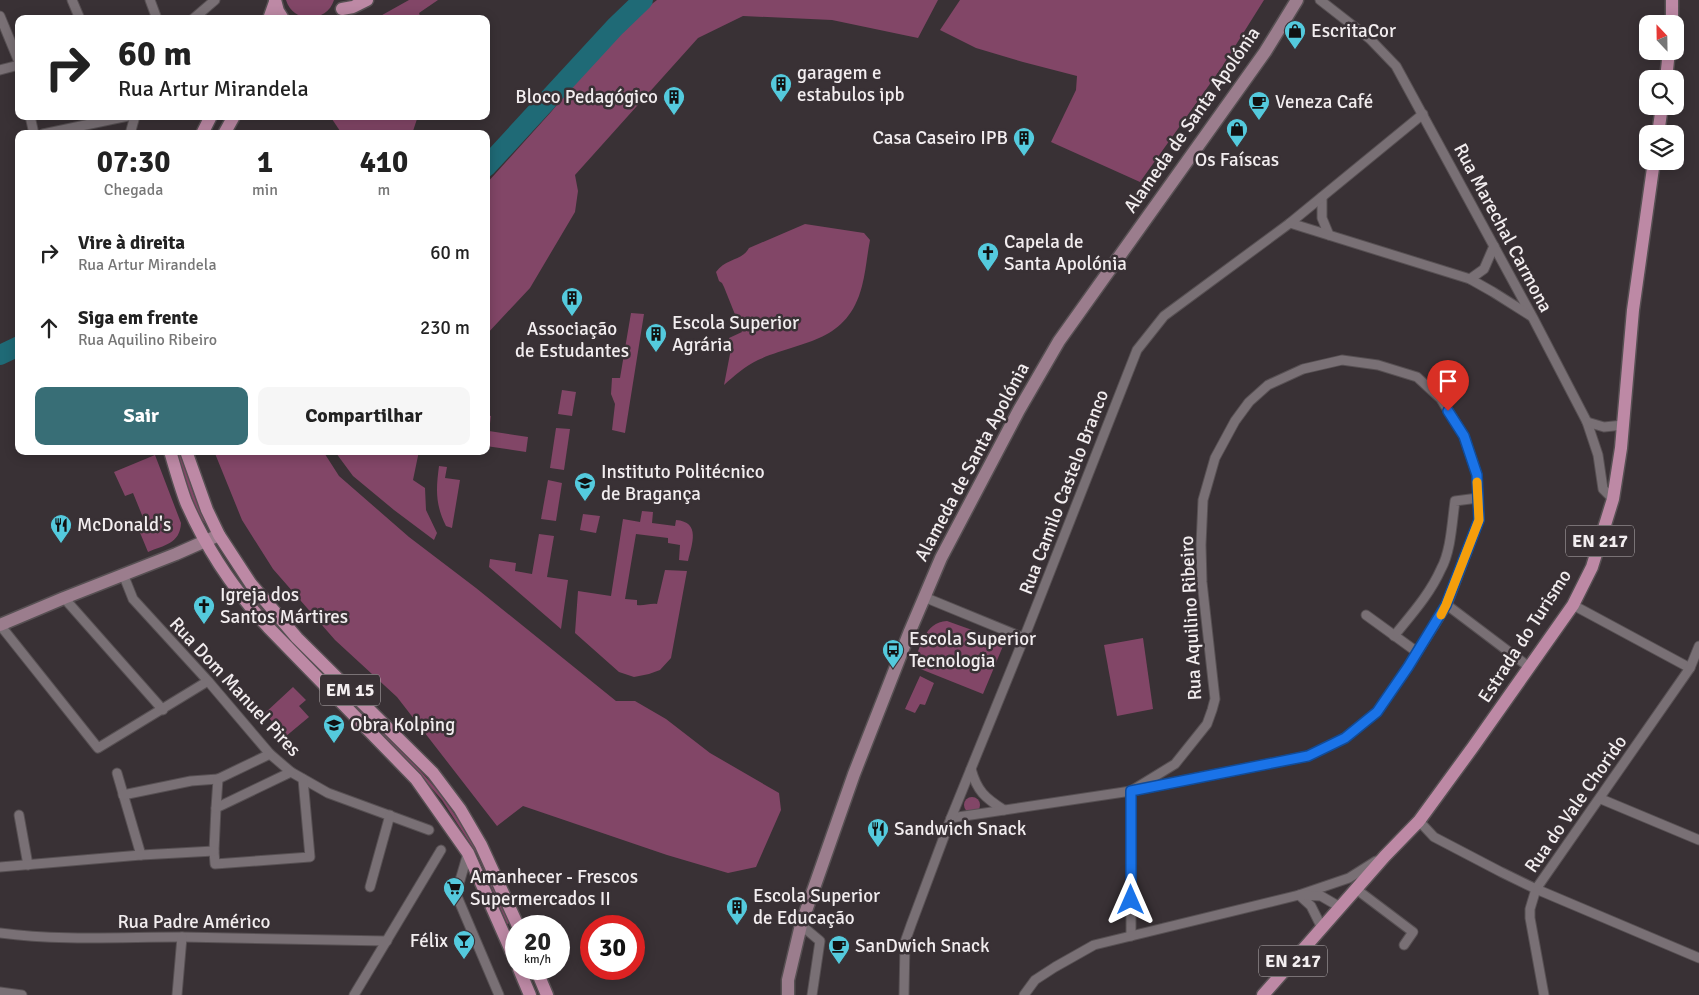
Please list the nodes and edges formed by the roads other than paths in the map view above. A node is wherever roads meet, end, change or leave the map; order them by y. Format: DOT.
graph roads {
  1 [pos="72,0"];
  2 [pos="150,0"];
  3 [pos="215,0"];
  4 [pos="366,0"];
  5 [pos="1296,0"];
  6 [pos="1320,0"];
  7 [pos="1672,0"];
  8 [pos="275,1"];
  9 [pos="341,9"];
  10 [pos="78,15"];
  11 [pos="156,15"];
  12 [pos="198,15"];
  13 [pos="270,15"];
  14 [pos="280,15"];
  15 [pos="1672,15"];
  16 [pos="0,16"];
  17 [pos="15,54"];
  18 [pos="15,65"];
  19 [pos="0,70"];
  20 [pos="1423,114"];
  21 [pos="109,120"];
  22 [pos="62,130"];
  23 [pos="1653,170"];
  24 [pos="1322,197"];
  25 [pos="1290,223"];
  26 [pos="1329,235"];
  27 [pos="1494,246"];
  28 [pos="1470,279"];
  29 [pos="1533,318"];
  30 [pos="1587,422"];
  31 [pos="1623,425"];
  32 [pos="171,455"];
  33 [pos="187,455"];
  34 [pos="1478,498"];
  35 [pos="1613,499"];
  36 [pos="219,535"];
  37 [pos="206,542"];
  38 [pos="122,574"];
  39 [pos="64,598"];
  40 [pos="924,598"];
  41 [pos="1446,605"];
  42 [pos="1573,605"];
  43 [pos="1366,616"];
  44 [pos="0,625"];
  45 [pos="1394,636"];
  46 [pos="1024,638"];
  47 [pos="1699,646"];
  48 [pos="1417,652"];
  49 [pos="1529,667"];
  50 [pos="1690,668"];
  51 [pos="208,681"];
  52 [pos="163,710"];
  53 [pos="270,754"];
  54 [pos="971,769"];
  55 [pos="291,772"];
  56 [pos="116,773"];
  57 [pos="218,779"];
  58 [pos="303,779"];
  59 [pos="1131,791"];
  60 [pos="123,795"];
  61 [pos="1601,799"];
  62 [pos="216,808"];
  63 [pos="1004,810"];
  64 [pos="19,815"];
  65 [pos="390,815"];
  66 [pos="951,818"];
  67 [pos="1419,821"];
  68 [pos="429,830"];
  69 [pos="1699,840"];
  70 [pos="441,850"];
  71 [pos="214,851"];
  72 [pos="468,854"];
  73 [pos="141,855"];
  74 [pos="1385,856"];
  75 [pos="28,865"];
  76 [pos="0,867"];
  77 [pos="370,887"];
  78 [pos="1356,889"];
  79 [pos="1536,889"];
  80 [pos="1299,895"];
  81 [pos="1340,907"];
  82 [pos="513,915"];
  83 [pos="801,925"];
  84 [pos="1322,928"];
  85 [pos="0,933"];
  86 [pos="1131,936"];
  87 [pos="182,937"];
  88 [pos="505,937"];
  89 [pos="387,941"];
  90 [pos="1404,945"];
  91 [pos="1699,958"];
  92 [pos="524,980"];
  93 [pos="541,980"];
  94 [pos="0,992"];
  95 [pos="22,995"];
  96 [pos="177,995"];
  97 [pos="354,995"];
  98 [pos="500,995"];
  99 [pos="530,995"];
  100 [pos="547,995"];
  101 [pos="788,995"];
  102 [pos="812,995"];
  103 [pos="904,995"];
  104 [pos="1024,995"];
  105 [pos="1263,995"];
  106 [pos="1544,995"];
  1 -- 10 [label="street"];
  2 -- 11 [label="street"];
  3 -- 12 [label="street"];
  4 -- 9 [label="main road"];
  5 -- 40 [label="street, Alameda de Santa Apolónia"];
  6 -- 20 [label="street, Rua Marechal Carmona"];
  7 -- 15 [label="main road"];
  8 -- 13 [label="main road"];
  8 -- 14 [label="main road"];
  16 -- 17 [label="street"];
  18 -- 19 [label="street"];
  20 -- 24 [label="street, Rua Camilo Castelo Branco"];
  20 -- 27 [label="street, Rua Marechal Carmona"];
  21 -- 22 [label="street"];
  23 -- 31 [label="main road, Estrada do Turismo / EN 217"];
  24 -- 25 [label="street, Rua Camilo Castelo Branco"];
  24 -- 26 [label="street"];
  25 -- 26 [label="street"];
  25 -- 46 [label="street, Rua Camilo Castelo Branco"];
  26 -- 28 [label="street"];
  27 -- 28 [label="street"];
  27 -- 29 [label="street, Rua Marechal Carmona"];
  28 -- 29 [label="street"];
  29 -- 30 [label="street, Rua Marechal Carmona"];
  30 -- 31 [label="street"];
  30 -- 35 [label="street, Rua Marechal Carmona"];
  31 -- 35 [label="main road, Estrada do Turismo / EN 217"];
  32 -- 37 [label="main road, EM 15"];
  33 -- 36 [label="main road, EM 15"];
  34 -- 41 [label="street, Rua Aquilino Ribeiro"];
  34 -- 45 [label="street"];
  34 -- 59 [label="street, Rua Aquilino Ribeiro"];
  35 -- 42 [label="main road, Estrada do Turismo / EN 217"];
  36 -- 37 [label="street"];
  36 -- 82 [label="main road, EM 15"];
  37 -- 38 [label="street"];
  37 -- 72 [label="main road, EM 15"];
  38 -- 39 [label="street"];
  38 -- 51 [label="street, Rua Dom Manuel Pires"];
  39 -- 44 [label="street"];
  39 -- 52 [label="street"];
  40 -- 46 [label="street"];
  40 -- 83 [label="street, Alameda de Santa Apolónia"];
  41 -- 48 [label="street, Rua Aquilino Ribeiro"];
  41 -- 49 [label="street"];
  42 -- 49 [label="main road, Estrada do Turismo / EN 217"];
  42 -- 50 [label="street"];
  43 -- 45 [label="street"];
  44 -- 52 [label="street"];
  45 -- 48 [label="street"];
  46 -- 54 [label="street, Rua Camilo Castelo Branco"];
  47 -- 50 [label="street, Rua do Vale Chorido"];
  48 -- 59 [label="street, Rua Aquilino Ribeiro"];
  49 -- 67 [label="main road, Estrada do Turismo / EN 217"];
  50 -- 61 [label="street, Rua do Vale Chorido"];
  51 -- 52 [label="street"];
  51 -- 53 [label="street, Rua Dom Manuel Pires"];
  53 -- 55 [label="street, Rua Dom Manuel Pires"];
  53 -- 57 [label="street"];
  54 -- 63 [label="street"];
  54 -- 66 [label="street, Rua Camilo Castelo Branco"];
  55 -- 58 [label="street, Rua Dom Manuel Pires"];
  55 -- 62 [label="street"];
  56 -- 60 [label="street"];
  57 -- 60 [label="street"];
  57 -- 62 [label="street"];
  58 -- 65 [label="street, Rua Dom Manuel Pires"];
  58 -- 71 [label="street"];
  59 -- 63 [label="street, Rua Aquilino Ribeiro"];
  59 -- 86 [label="street"];
  60 -- 73 [label="street"];
  61 -- 69 [label="street"];
  61 -- 79 [label="street, Rua do Vale Chorido"];
  62 -- 71 [label="street"];
  63 -- 66 [label="street, Rua Aquilino Ribeiro"];
  64 -- 75 [label="street"];
  65 -- 68 [label="street, Rua Dom Manuel Pires"];
  65 -- 77 [label="street"];
  66 -- 103 [label="street, Rua Camilo Castelo Branco"];
  67 -- 74 [label="main road, Estrada do Turismo / EN 217"];
  67 -- 79 [label="street"];
  70 -- 89 [label="street"];
  71 -- 73 [label="street"];
  72 -- 88 [label="main road, EM 15"];
  72 -- 98 [label="street"];
  73 -- 75 [label="street"];
  74 -- 78 [label="main road, Estrada do Turismo / EN 217"];
  74 -- 80 [label="street"];
  75 -- 76 [label="street"];
  78 -- 81 [label="main road, Estrada do Turismo / EN 217"];
  78 -- 90 [label="street"];
  79 -- 91 [label="street"];
  79 -- 106 [label="street, Rua do Vale Chorido"];
  80 -- 81 [label="street"];
  80 -- 84 [label="street"];
  80 -- 86 [label="street"];
  81 -- 84 [label="main road, Estrada do Turismo / EN 217"];
  83 -- 101 [label="street, Alameda de Santa Apolónia"];
  83 -- 102 [label="street"];
  84 -- 105 [label="main road, Estrada do Turismo / EN 217"];
  85 -- 87 [label="street, Rua Padre Américo"];
  86 -- 104 [label="street"];
  87 -- 89 [label="street, Rua Padre Américo"];
  87 -- 96 [label="street"];
  89 -- 97 [label="street"];
  92 -- 99 [label="main road"];
  93 -- 100 [label="main road"];
  94 -- 95 [label="street"];
}
